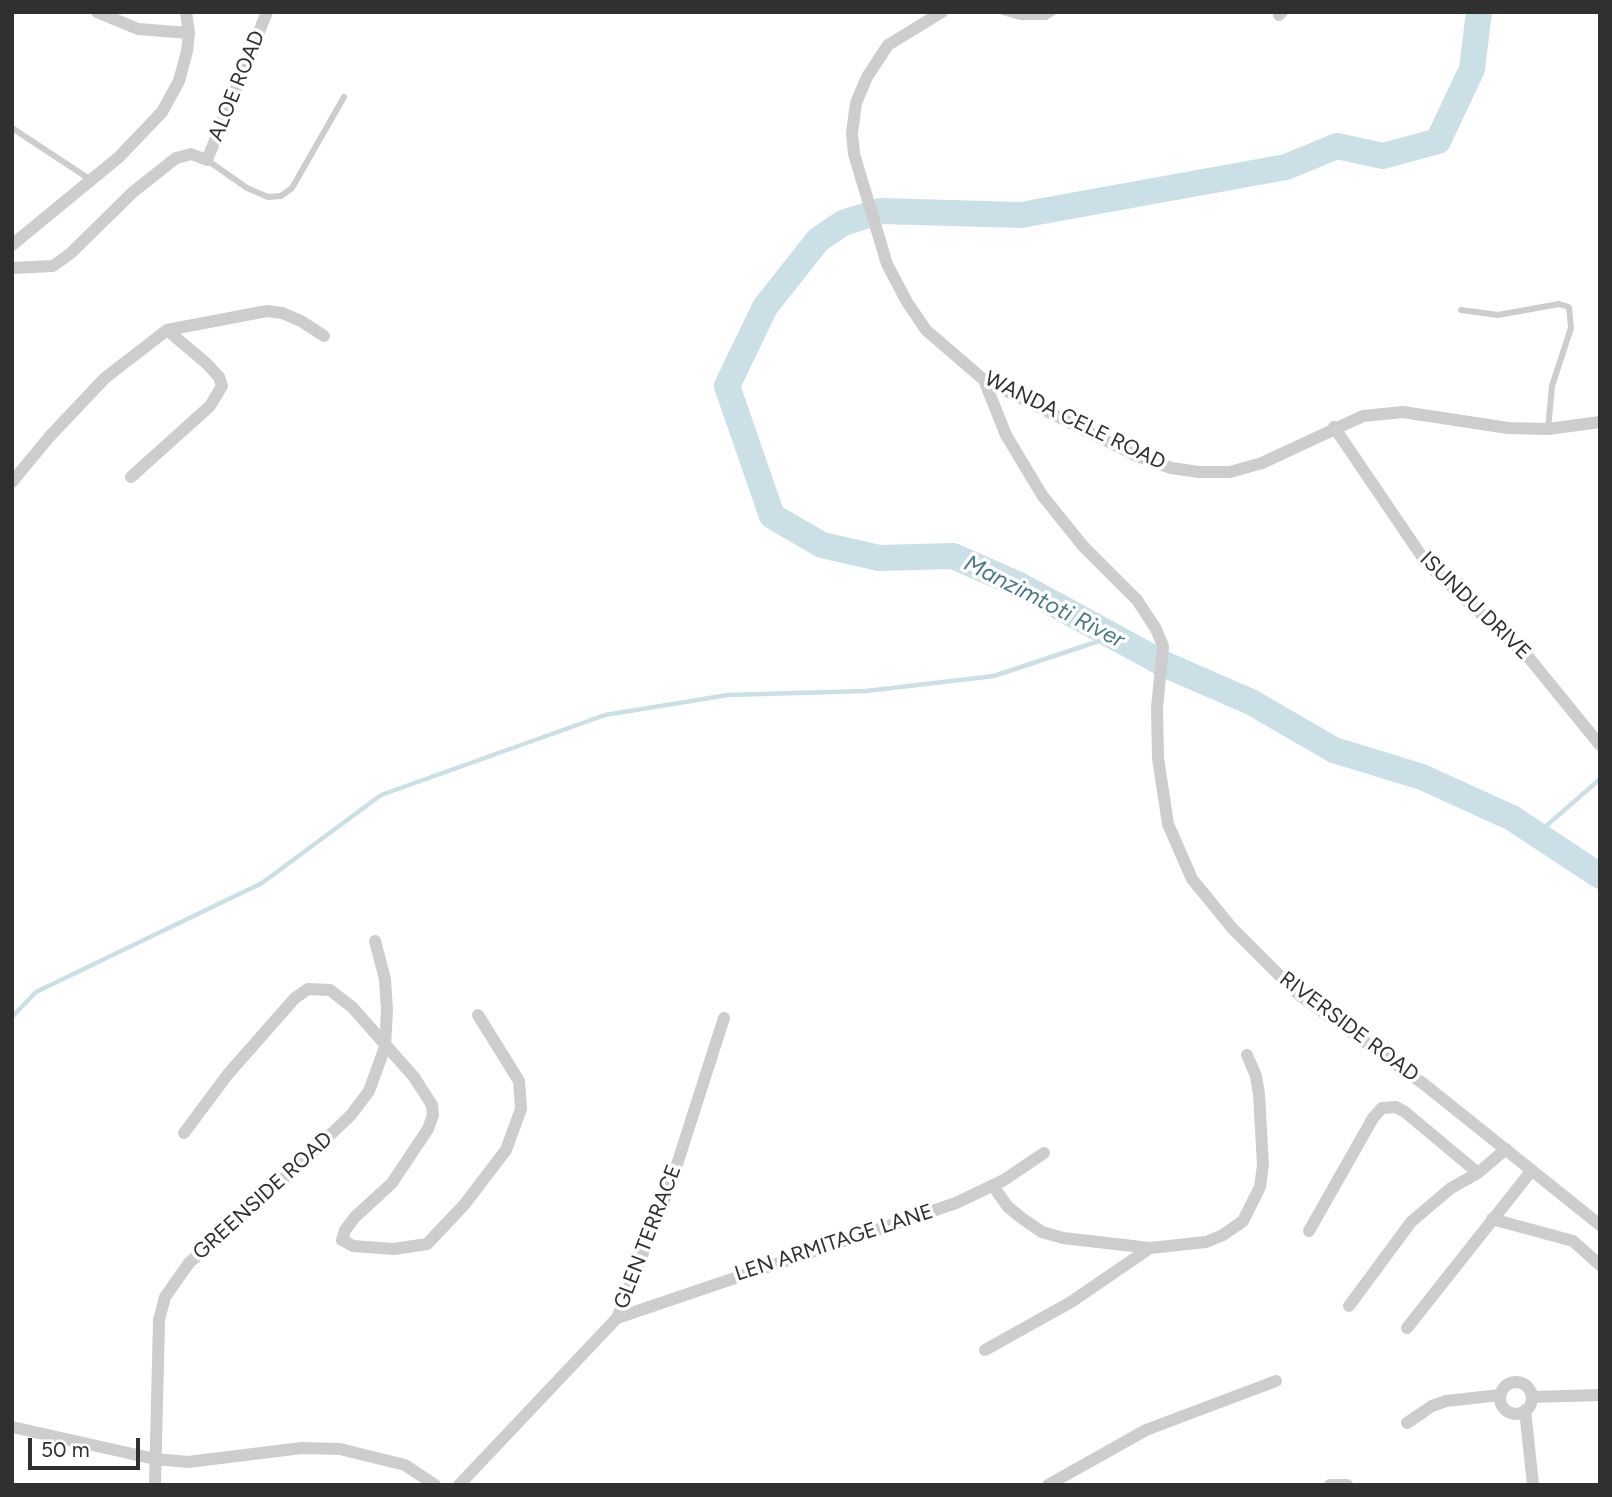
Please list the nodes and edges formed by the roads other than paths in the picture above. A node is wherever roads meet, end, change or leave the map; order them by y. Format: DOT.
graph roads {
  1 [pos="97,12"];
  2 [pos="186,12"];
  3 [pos="267,12"];
  4 [pos="942,12"];
  5 [pos="1003,12"];
  6 [pos="1054,12"];
  7 [pos="189,33"];
  8 [pos="344,97"];
  9 [pos="12,128"];
  10 [pos="206,160"];
  11 [pos="91,180"];
  12 [pos="12,245"];
  13 [pos="12,268"];
  14 [pos="1461,310"];
  15 [pos="167,330"];
  16 [pos="324,336"];
  17 [pos="984,380"];
  18 [pos="1600,422"];
  19 [pos="1334,427"];
  20 [pos="1548,429"];
  21 [pos="131,477"];
  22 [pos="12,482"];
  23 [pos="1600,745"];
  24 [pos="375,941"];
  25 [pos="478,1015"];
  26 [pos="723,1018"];
  27 [pos="385,1047"];
  28 [pos="1247,1055"];
  29 [pos="184,1133"];
  30 [pos="1506,1149"];
  31 [pos="1044,1153"];
  32 [pos="1532,1170"];
  33 [pos="1478,1173"];
  34 [pos="993,1186"];
  35 [pos="1492,1219"];
  36 [pos="1600,1224"];
  37 [pos="1310,1231"];
  38 [pos="1150,1248"];
  39 [pos="1600,1265"];
  40 [pos="1349,1306"];
  41 [pos="617,1318"];
  42 [pos="1407,1328"];
  43 [pos="985,1349"];
  44 [pos="1276,1381"];
  45 [pos="1500,1395"];
  46 [pos="1600,1395"];
  47 [pos="1532,1397"];
  48 [pos="1525,1410"];
  49 [pos="1407,1423"];
  50 [pos="12,1427"];
  51 [pos="155,1459"];
  52 [pos="155,1485"];
  53 [pos="435,1485"];
  54 [pos="459,1485"];
  55 [pos="1048,1485"];
  56 [pos="1330,1485"];
  57 [pos="1347,1485"];
  58 [pos="1533,1485"];
  1 -- 7 [label="street"];
  2 -- 7 [label="street"];
  3 -- 10 [label="street, ALOE ROAD"];
  4 -- 17 [label="street, WANDA CELE ROAD"];
  5 -- 6 [label="lane"];
  7 -- 11 [label="street"];
  8 -- 10 [label="lane"];
  9 -- 11 [label="lane"];
  10 -- 13 [label="street"];
  11 -- 12 [label="street"];
  14 -- 20 [label="lane"];
  15 -- 16 [label="street"];
  15 -- 21 [label="street"];
  15 -- 22 [label="street"];
  17 -- 19 [label="street, WANDA CELE ROAD"];
  17 -- 30 [label="street, RIVERSIDE ROAD"];
  18 -- 20 [label="street, WANDA CELE ROAD"];
  19 -- 20 [label="street, WANDA CELE ROAD"];
  19 -- 23 [label="street, ISUNDU DRIVE"];
  24 -- 27 [label="street, GREENSIDE ROAD"];
  25 -- 27 [label="street"];
  26 -- 41 [label="street, GLEN TERRACE"];
  27 -- 29 [label="street"];
  27 -- 51 [label="street, GREENSIDE ROAD"];
  28 -- 38 [label="street"];
  30 -- 32 [label="street, RIVERSIDE ROAD"];
  30 -- 33 [label="street"];
  31 -- 34 [label="street, LEN ARMITAGE LANE"];
  32 -- 35 [label="street"];
  32 -- 36 [label="street, RIVERSIDE ROAD"];
  33 -- 37 [label="street"];
  33 -- 40 [label="street"];
  34 -- 38 [label="street"];
  34 -- 41 [label="street, LEN ARMITAGE LANE"];
  35 -- 39 [label="street"];
  35 -- 42 [label="street"];
  38 -- 43 [label="street"];
  41 -- 54 [label="street, GLEN TERRACE"];
  44 -- 55 [label="street"];
  45 -- 47 [label="street"];
  45 -- 48 [label="street"];
  45 -- 49 [label="street"];
  46 -- 47 [label="street"];
  47 -- 48 [label="street"];
  48 -- 58 [label="street"];
  50 -- 51 [label="street"];
  51 -- 52 [label="street, GREENSIDE ROAD"];
  51 -- 53 [label="street"];
  56 -- 57 [label="street"];
}
